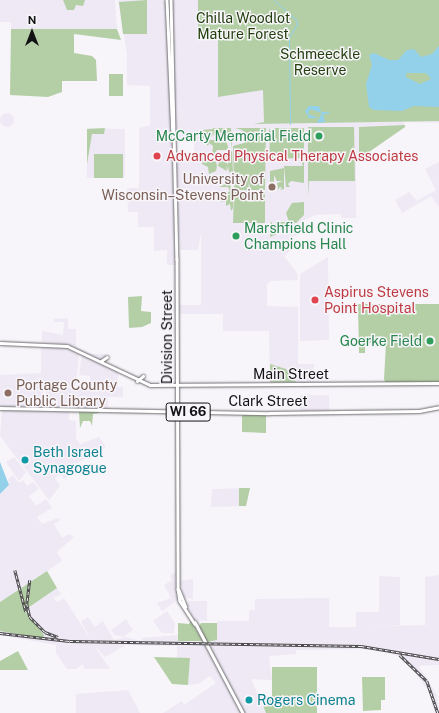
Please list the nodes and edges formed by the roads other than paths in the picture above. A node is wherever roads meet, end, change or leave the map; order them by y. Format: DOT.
graph roads {
  1 [pos="167,0"];
  2 [pos="170,0"];
  3 [pos="174,140"];
  4 [pos="0,343"];
  5 [pos="107,357"];
  6 [pos="101,361"];
  7 [pos="127,368"];
  8 [pos="120,371"];
  9 [pos="143,376"];
  10 [pos="137,380"];
  11 [pos="439,383"];
  12 [pos="178,385"];
  13 [pos="439,407"];
  14 [pos="0,408"];
  15 [pos="178,412"];
  16 [pos="243,713"];
  1 -- 3 [label="main road, Division Street"];
  2 -- 3 [label="main road, Division Street"];
  3 -- 12 [label="main road, Division Street"];
  4 -- 6 [label="main road, WI 66"];
  5 -- 6 [label="main road"];
  6 -- 8 [label="main road, WI 66"];
  7 -- 8 [label="main road"];
  8 -- 10 [label="main road, WI 66"];
  9 -- 10 [label="main road"];
  10 -- 12 [label="main road, Main Street / WI 66"];
  11 -- 12 [label="main road, Main Street / WI 66"];
  12 -- 15 [label="main road, Division Street"];
  13 -- 15 [label="main road, Clark Street / WI 66"];
  14 -- 15 [label="main road, Clark Street / WI 66"];
  15 -- 16 [label="main road, Division Street"];
}
